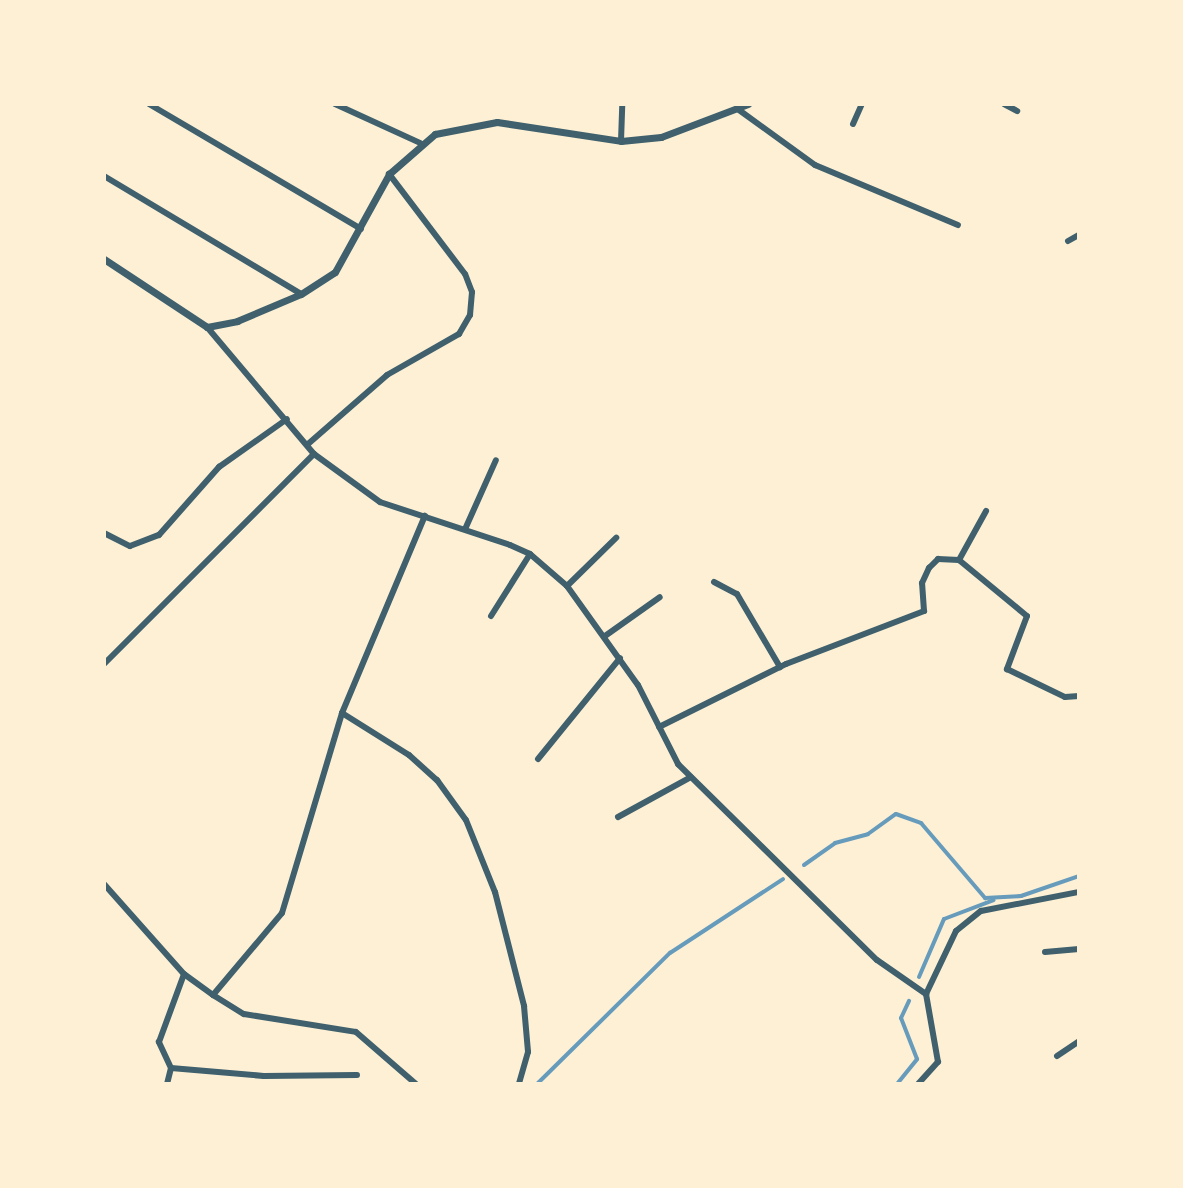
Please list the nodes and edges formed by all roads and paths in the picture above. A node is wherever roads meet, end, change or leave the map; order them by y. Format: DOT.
graph roads {
  1 [pos="149,104"];
  2 [pos="335,104"];
  3 [pos="622,104"];
  4 [pos="748,104"];
  5 [pos="862,104"];
  6 [pos="1004,104"];
  7 [pos="739,110"];
  8 [pos="1017,111"];
  9 [pos="853,124"];
  10 [pos="621,141"];
  11 [pos="420,143"];
  12 [pos="389,174"];
  13 [pos="104,176"];
  14 [pos="958,225"];
  15 [pos="361,229"];
  16 [pos="1079,235"];
  17 [pos="1068,241"];
  18 [pos="104,259"];
  19 [pos="301,294"];
  20 [pos="207,327"];
  21 [pos="287,419"];
  22 [pos="308,444"];
  23 [pos="314,454"];
  24 [pos="496,460"];
  25 [pos="986,511"];
  26 [pos="425,516"];
  27 [pos="466,527"];
  28 [pos="104,533"];
  29 [pos="616,538"];
  30 [pos="530,554"];
  31 [pos="959,560"];
  32 [pos="714,582"];
  33 [pos="567,586"];
  34 [pos="660,597"];
  35 [pos="491,616"];
  36 [pos="605,636"];
  37 [pos="620,658"];
  38 [pos="104,664"];
  39 [pos="780,667"];
  40 [pos="1079,696"];
  41 [pos="342,713"];
  42 [pos="659,727"];
  43 [pos="538,759"];
  44 [pos="691,777"];
  45 [pos="618,817"];
  46 [pos="104,884"];
  47 [pos="1079,892"];
  48 [pos="1079,949"];
  49 [pos="1045,952"];
  50 [pos="184,974"];
  51 [pos="926,994"];
  52 [pos="213,995"];
  53 [pos="1079,1041"];
  54 [pos="1057,1056"];
  55 [pos="171,1068"];
  56 [pos="357,1075"];
  57 [pos="167,1084"];
  58 [pos="416,1084"];
  59 [pos="519,1084"];
  60 [pos="918,1084"];
  1 -- 15 [label="street"];
  2 -- 11 [label="street"];
  3 -- 10 [label="street"];
  4 -- 7 [label="street"];
  5 -- 9 [label="street"];
  6 -- 8 [label="street"];
  7 -- 10 [label="street"];
  7 -- 14 [label="street"];
  10 -- 11 [label="street"];
  11 -- 12 [label="street"];
  12 -- 15 [label="street"];
  12 -- 22 [label="street"];
  13 -- 19 [label="street"];
  15 -- 19 [label="street"];
  16 -- 17 [label="street"];
  18 -- 20 [label="street"];
  19 -- 20 [label="street"];
  20 -- 21 [label="street"];
  21 -- 22 [label="street"];
  21 -- 28 [label="street"];
  22 -- 23 [label="street"];
  23 -- 26 [label="street"];
  23 -- 38 [label="street"];
  24 -- 27 [label="street"];
  25 -- 31 [label="street"];
  26 -- 27 [label="street"];
  26 -- 41 [label="street"];
  27 -- 30 [label="street"];
  29 -- 33 [label="street"];
  30 -- 33 [label="street"];
  30 -- 35 [label="street"];
  31 -- 39 [label="street"];
  31 -- 40 [label="street"];
  32 -- 39 [label="street"];
  33 -- 36 [label="street"];
  34 -- 36 [label="street"];
  36 -- 37 [label="street"];
  37 -- 42 [label="street"];
  37 -- 43 [label="street"];
  39 -- 42 [label="street"];
  41 -- 52 [label="street"];
  41 -- 59 [label="street"];
  42 -- 44 [label="street"];
  44 -- 45 [label="street"];
  44 -- 51 [label="street"];
  46 -- 50 [label="street"];
  47 -- 51 [label="street"];
  48 -- 49 [label="street"];
  50 -- 52 [label="street"];
  50 -- 55 [label="street"];
  51 -- 60 [label="street"];
  52 -- 58 [label="street"];
  53 -- 54 [label="street"];
  55 -- 56 [label="street"];
  55 -- 57 [label="street"];
}
